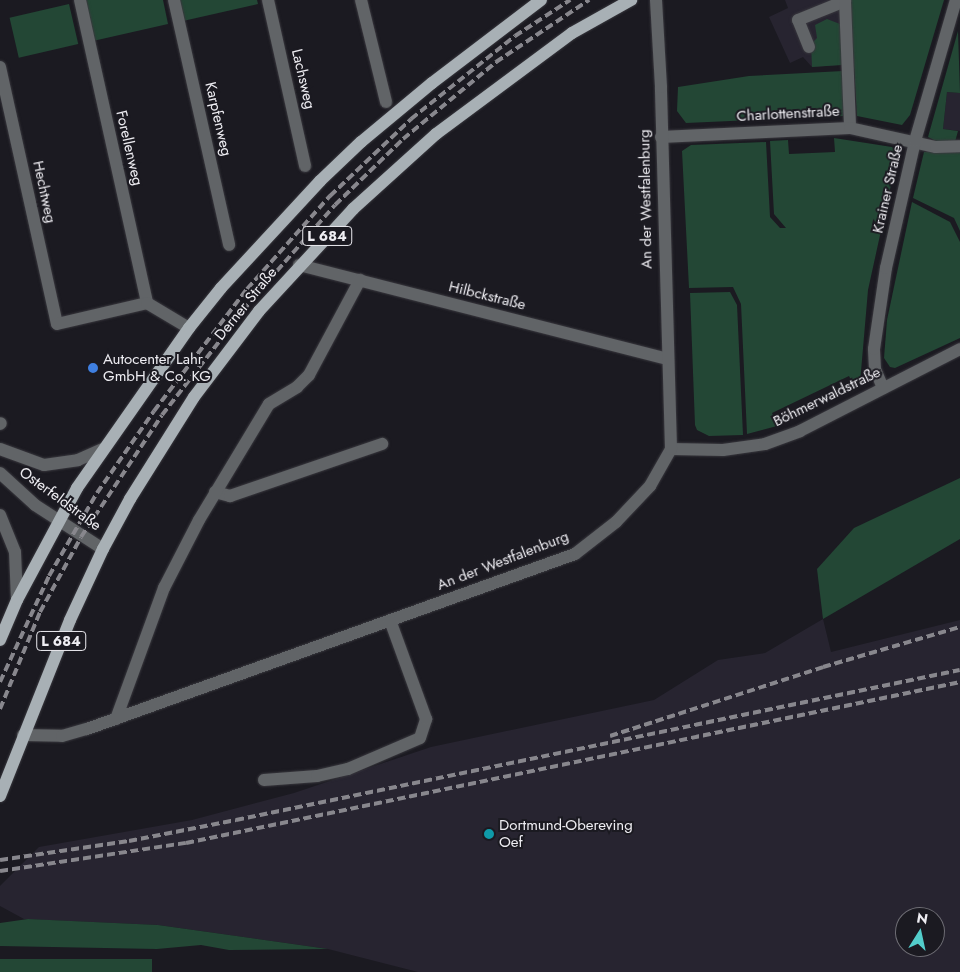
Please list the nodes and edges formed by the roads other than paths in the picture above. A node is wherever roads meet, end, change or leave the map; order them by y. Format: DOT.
graph roads {
  1 [pos="80,0"];
  2 [pos="174,0"];
  3 [pos="268,0"];
  4 [pos="360,0"];
  5 [pos="541,0"];
  6 [pos="631,0"];
  7 [pos="656,0"];
  8 [pos="956,0"];
  9 [pos="809,47"];
  10 [pos="0,68"];
  11 [pos="386,102"];
  12 [pos="850,128"];
  13 [pos="661,137"];
  14 [pos="915,141"];
  15 [pos="960,146"];
  16 [pos="305,166"];
  17 [pos="229,246"];
  18 [pos="299,265"];
  19 [pos="360,280"];
  20 [pos="147,302"];
  21 [pos="189,328"];
  22 [pos="960,350"];
  23 [pos="667,359"];
  24 [pos="883,388"];
  25 [pos="382,444"];
  26 [pos="671,449"];
  27 [pos="0,450"];
  28 [pos="104,450"];
  29 [pos="0,473"];
  30 [pos="215,492"];
  31 [pos="0,514"];
  32 [pos="57,521"];
  33 [pos="103,549"];
  34 [pos="16,600"];
  35 [pos="390,620"];
  36 [pos="0,640"];
  37 [pos="116,719"];
  38 [pos="23,735"];
  39 [pos="264,780"];
  40 [pos="0,796"];
  1 -- 20 [label="street, Forellenweg"];
  2 -- 17 [label="street, Karpfenweg"];
  3 -- 16 [label="street, Lachsweg"];
  4 -- 11 [label="street"];
  5 -- 21 [label="main road, Derner Straße / L 684"];
  6 -- 18 [label="main road, Derner Straße / L 684"];
  7 -- 13 [label="street, An der Westfalenburg"];
  8 -- 14 [label="street, Krainer Straße"];
  9 -- 12 [label="street"];
  10 -- 20 [label="street, Hechtweg"];
  12 -- 13 [label="street, Charlottenstraße"];
  12 -- 14 [label="street, Charlottenstraße"];
  13 -- 23 [label="street, An der Westfalenburg"];
  14 -- 15 [label="street, Charlottenstraße"];
  14 -- 24 [label="street, Krainer Straße"];
  18 -- 19 [label="street, Hilbckstraße"];
  18 -- 33 [label="main road, Derner Straße / L 684"];
  19 -- 23 [label="street, Hilbckstraße"];
  19 -- 30 [label="street"];
  20 -- 21 [label="street"];
  21 -- 28 [label="main road, Derner Straße / L 684"];
  22 -- 24 [label="street, Böhmerwaldstraße"];
  23 -- 26 [label="street, An der Westfalenburg"];
  24 -- 26 [label="street, Böhmerwaldstraße"];
  25 -- 30 [label="street"];
  26 -- 35 [label="street, An der Westfalenburg"];
  27 -- 28 [label="street"];
  28 -- 32 [label="main road, Derner Straße / L 684"];
  29 -- 32 [label="street, Osterfeldstraße"];
  30 -- 37 [label="street"];
  31 -- 34 [label="street"];
  32 -- 33 [label="street, Osterfeldstraße"];
  32 -- 34 [label="main road, Derner Straße / L 684"];
  33 -- 38 [label="main road, Derner Straße / L 684"];
  34 -- 36 [label="main road, Derner Straße / L 684"];
  35 -- 37 [label="street, An der Westfalenburg"];
  35 -- 39 [label="street"];
  37 -- 38 [label="street, An der Westfalenburg"];
  38 -- 40 [label="main road, Derner Straße / L 684"];
}
